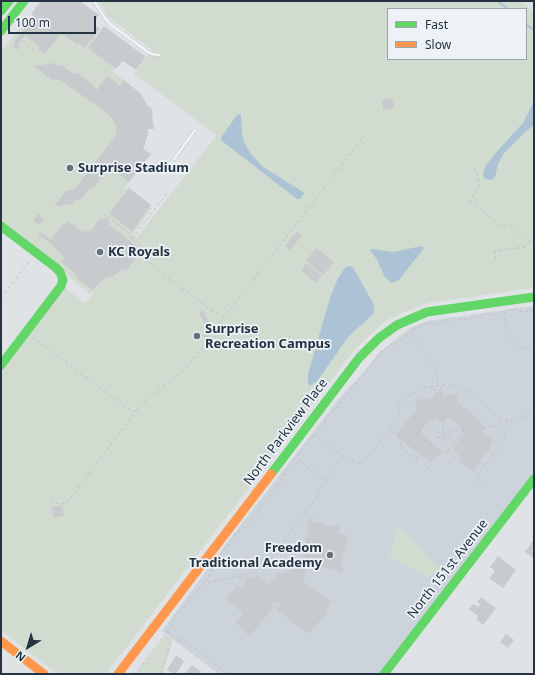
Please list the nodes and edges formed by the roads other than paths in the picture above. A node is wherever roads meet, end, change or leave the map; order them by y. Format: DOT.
graph roads {
  1 [pos="9,1"];
  2 [pos="24,1"];
  3 [pos="94,1"];
  4 [pos="1,11"];
  5 [pos="1,30"];
  6 [pos="159,55"];
  7 [pos="195,130"];
  8 [pos="174,159"];
  9 [pos="1,226"];
  10 [pos="534,297"];
  11 [pos="1,365"];
  12 [pos="534,479"];
  13 [pos="1,641"];
  14 [pos="44,674"];
  15 [pos="118,674"];
  16 [pos="384,674"];
  1 -- 4 [label="street"];
  2 -- 5 [label="street"];
  3 -- 6 [label="lane"];
  7 -- 8 [label="lane"];
  9 -- 11 [label="street"];
  10 -- 15 [label="street, North Parkview Place"];
  12 -- 16 [label="street, North 151st Avenue"];
  13 -- 14 [label="street"];
}
